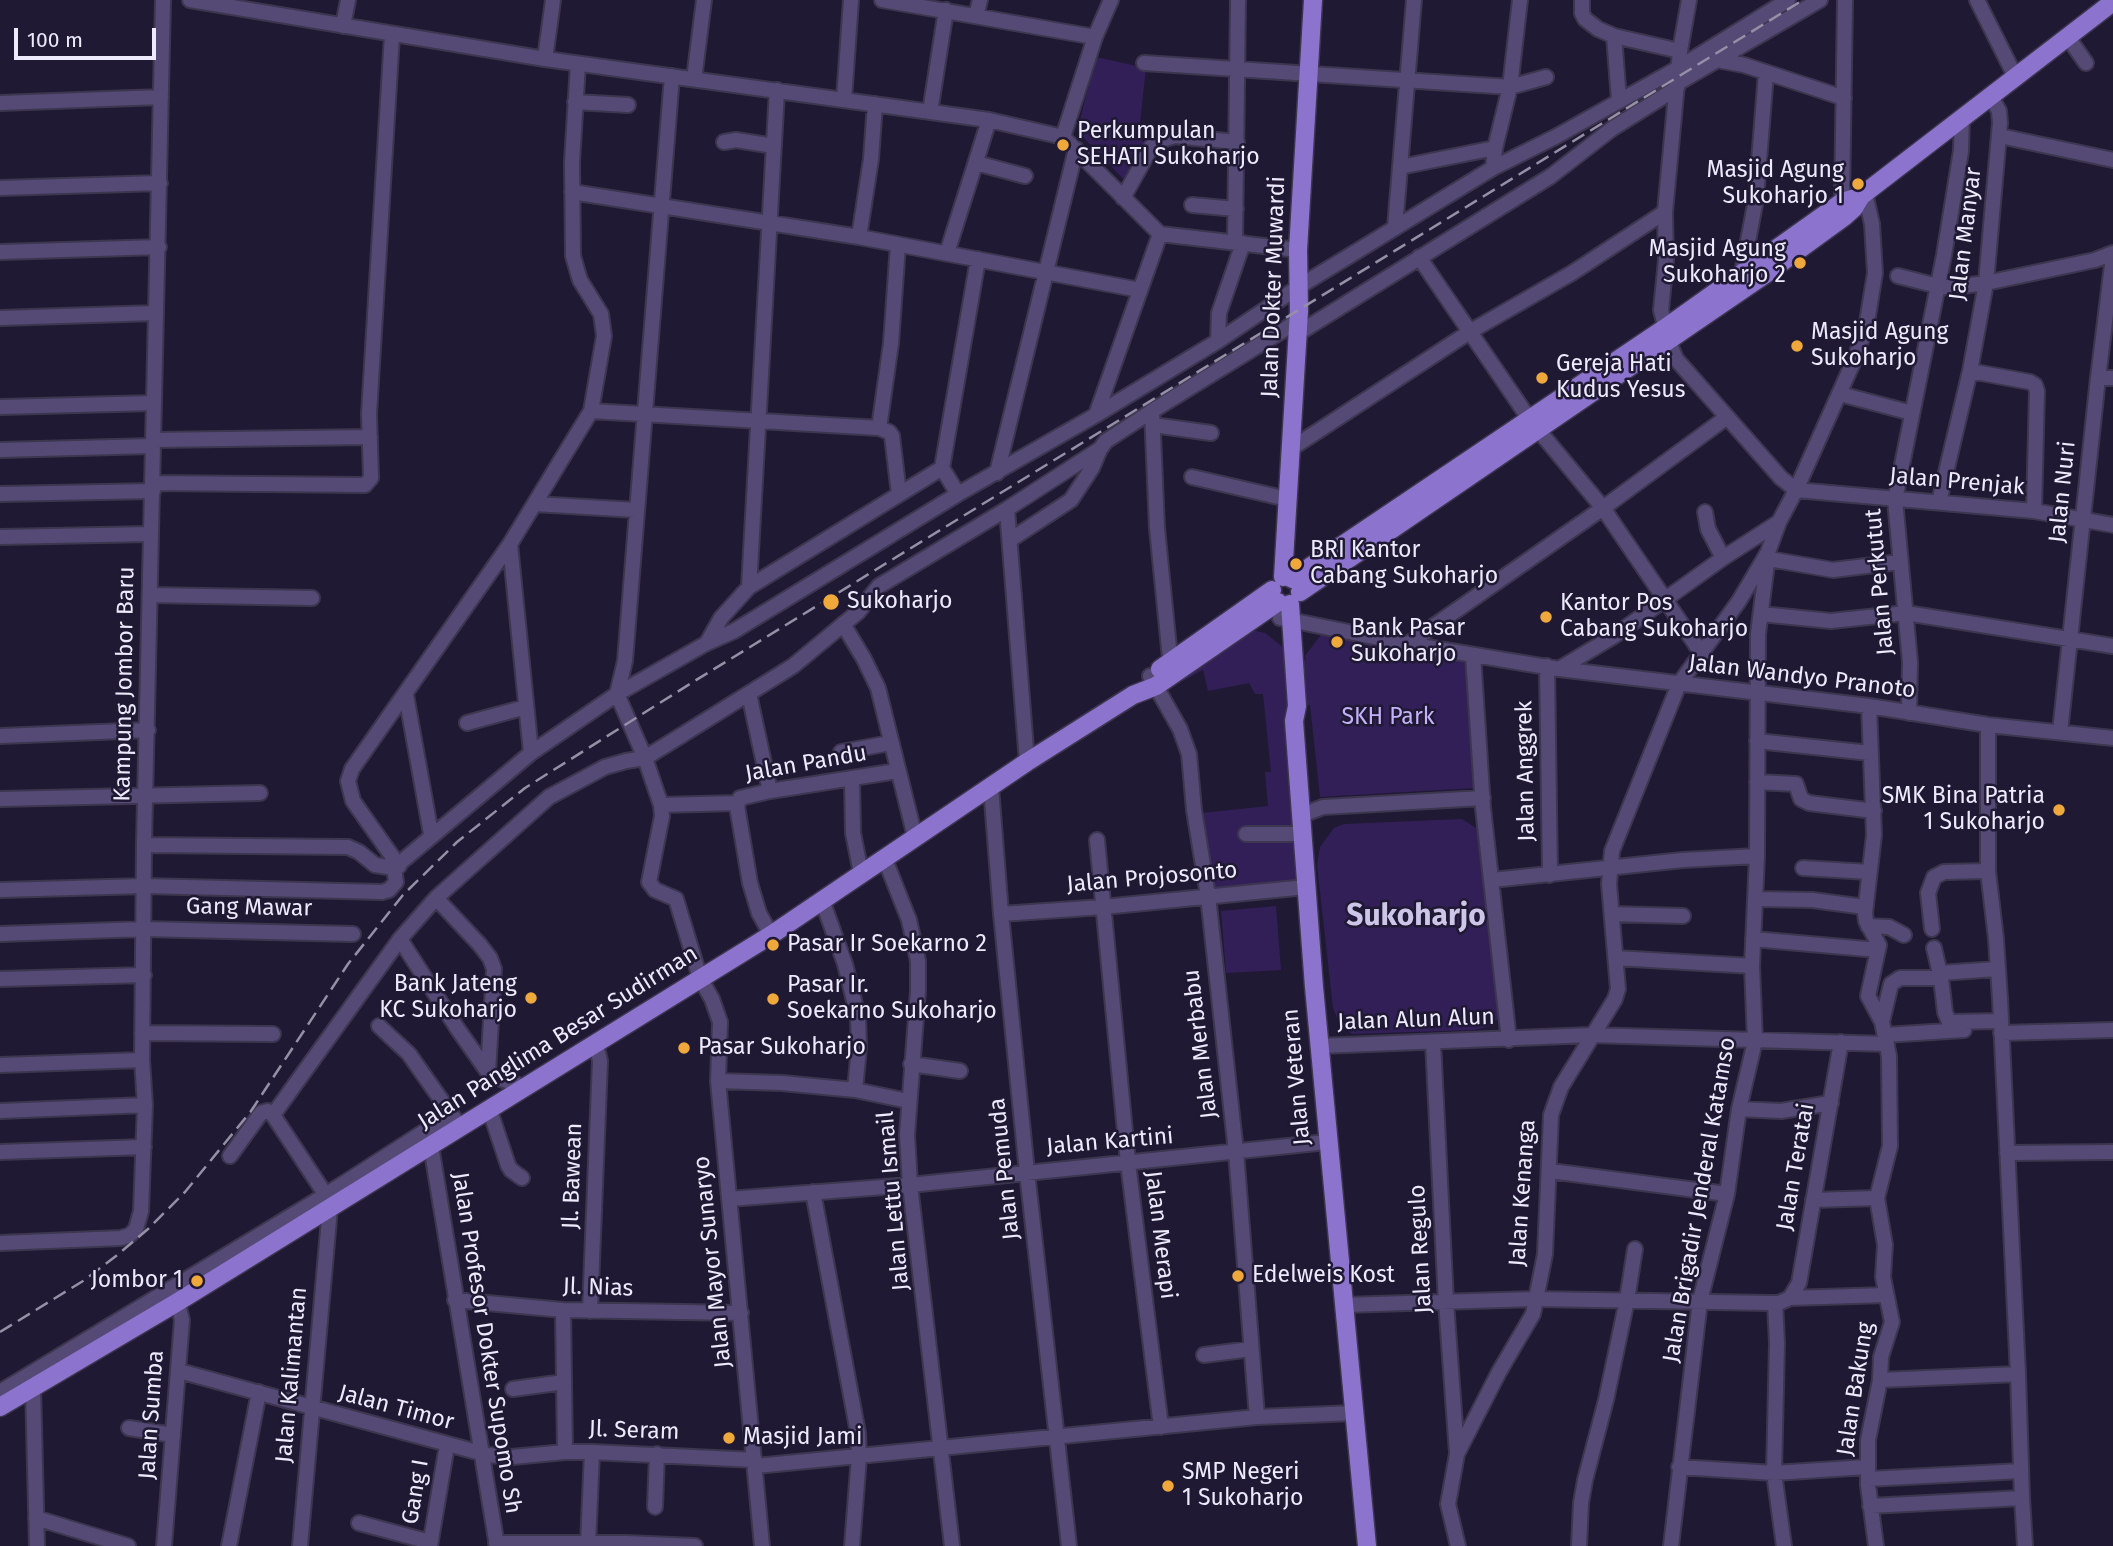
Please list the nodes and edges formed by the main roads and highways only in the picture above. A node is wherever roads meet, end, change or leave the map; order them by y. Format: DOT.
graph roads {
  1 [pos="1313,0"];
  2 [pos="2113,2"];
  3 [pos="1863,194"];
  4 [pos="1667,335"];
  5 [pos="1285,598"];
  6 [pos="0,1407"];
  7 [pos="1367,1546"];
  1 -- 5 [label="main road, Jalan Dokter Muwardi"];
  2 -- 3 [label="main road"];
  3 -- 4 [label="main road"];
  3 -- 4 [label="main road"];
  4 -- 5 [label="main road, Jalan Panglima Besar Sudirman"];
  5 -- 6 [label="main road, Jalan Panglima Besar Sudirman"];
  5 -- 7 [label="main road, Jalan Veteran"];
}
